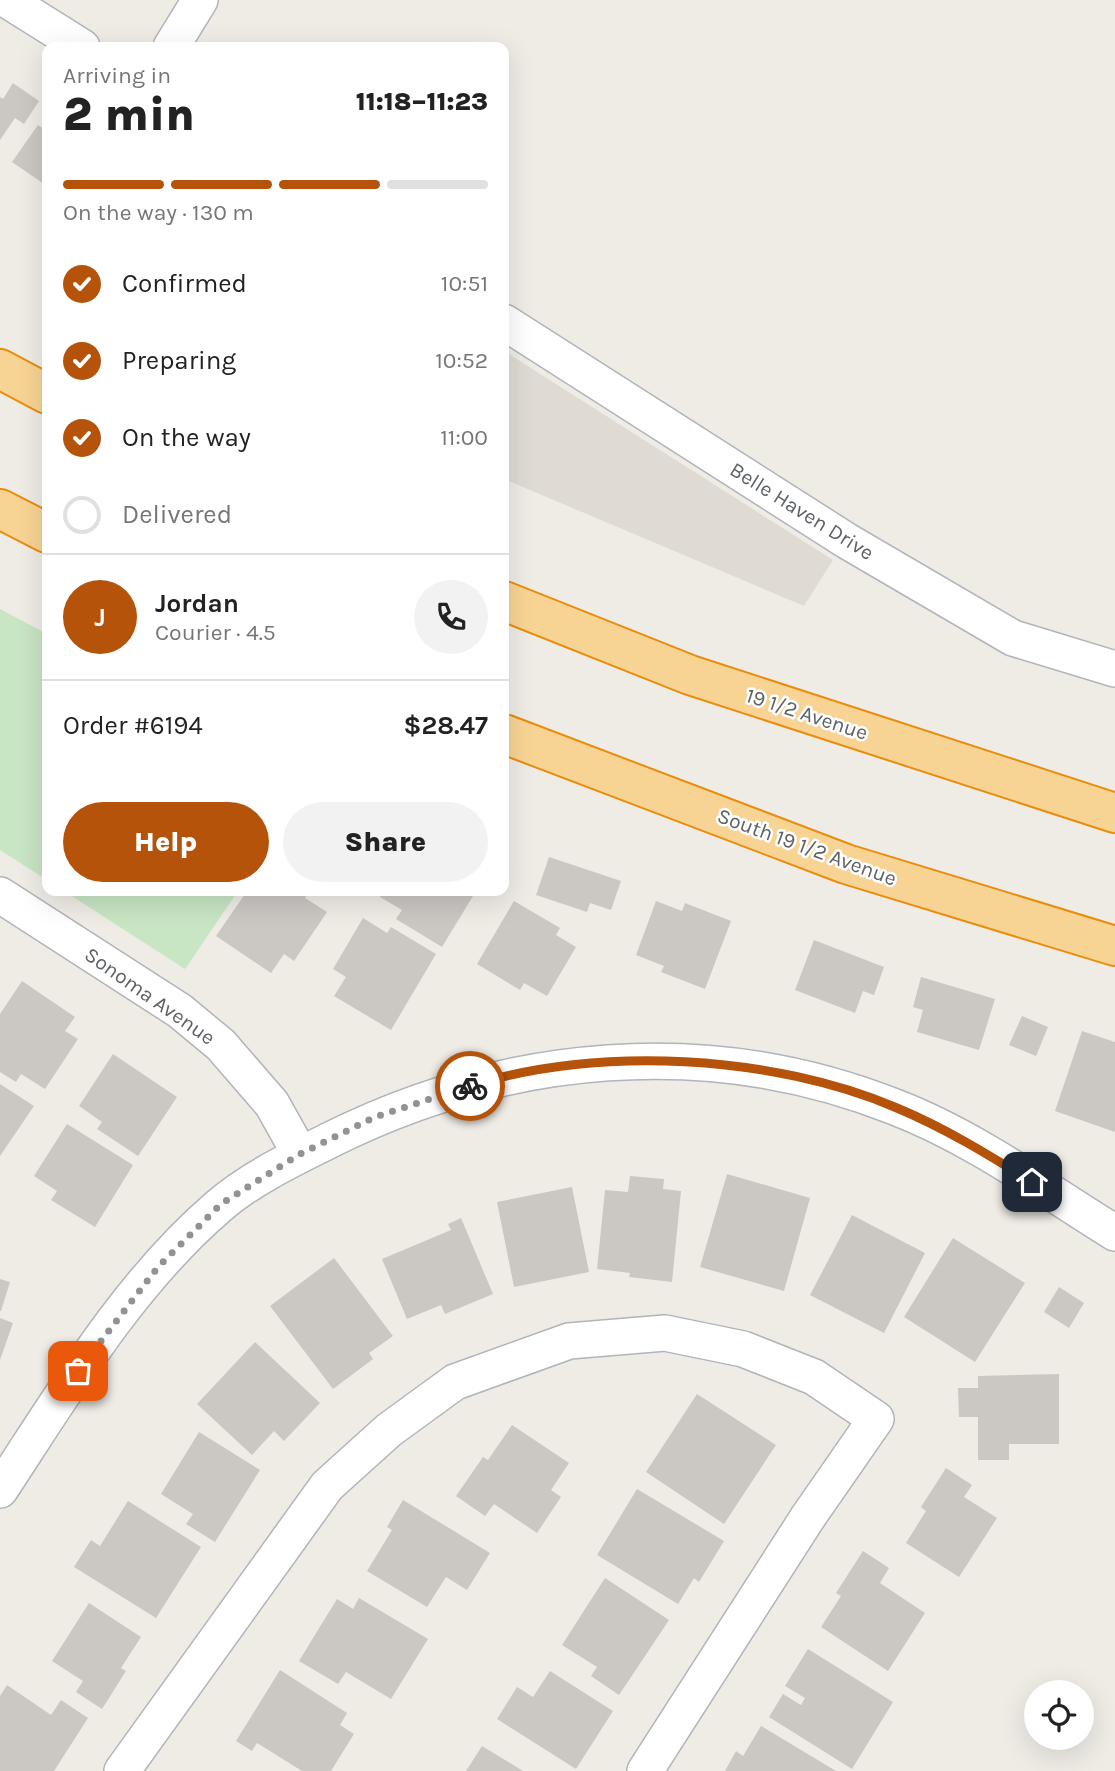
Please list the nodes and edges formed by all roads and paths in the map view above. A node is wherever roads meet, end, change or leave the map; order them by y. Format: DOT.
graph roads {
  1 [pos="6,0"];
  2 [pos="200,0"];
  3 [pos="74,42"];
  4 [pos="174,42"];
  5 [pos="509,325"];
  6 [pos="0,369"];
  7 [pos="42,391"];
  8 [pos="0,509"];
  9 [pos="42,530"];
  10 [pos="509,603"];
  11 [pos="1115,668"];
  12 [pos="509,736"];
  13 [pos="1115,813"];
  14 [pos="0,895"];
  15 [pos="1115,946"];
  16 [pos="300,1154"];
  17 [pos="1115,1233"];
  18 [pos="0,1490"];
  19 [pos="122,1771"];
  20 [pos="645,1771"];
  1 -- 3 [label="street"];
  2 -- 4 [label="street"];
  5 -- 11 [label="street, Belle Haven Drive"];
  6 -- 7 [label="highway"];
  8 -- 9 [label="highway"];
  10 -- 13 [label="highway, 19 1/2 Avenue"];
  12 -- 15 [label="highway, South 19 1/2 Avenue"];
  14 -- 16 [label="street, Sonoma Avenue"];
  16 -- 17 [label="street"];
  16 -- 18 [label="street"];
  19 -- 20 [label="street"];
}
